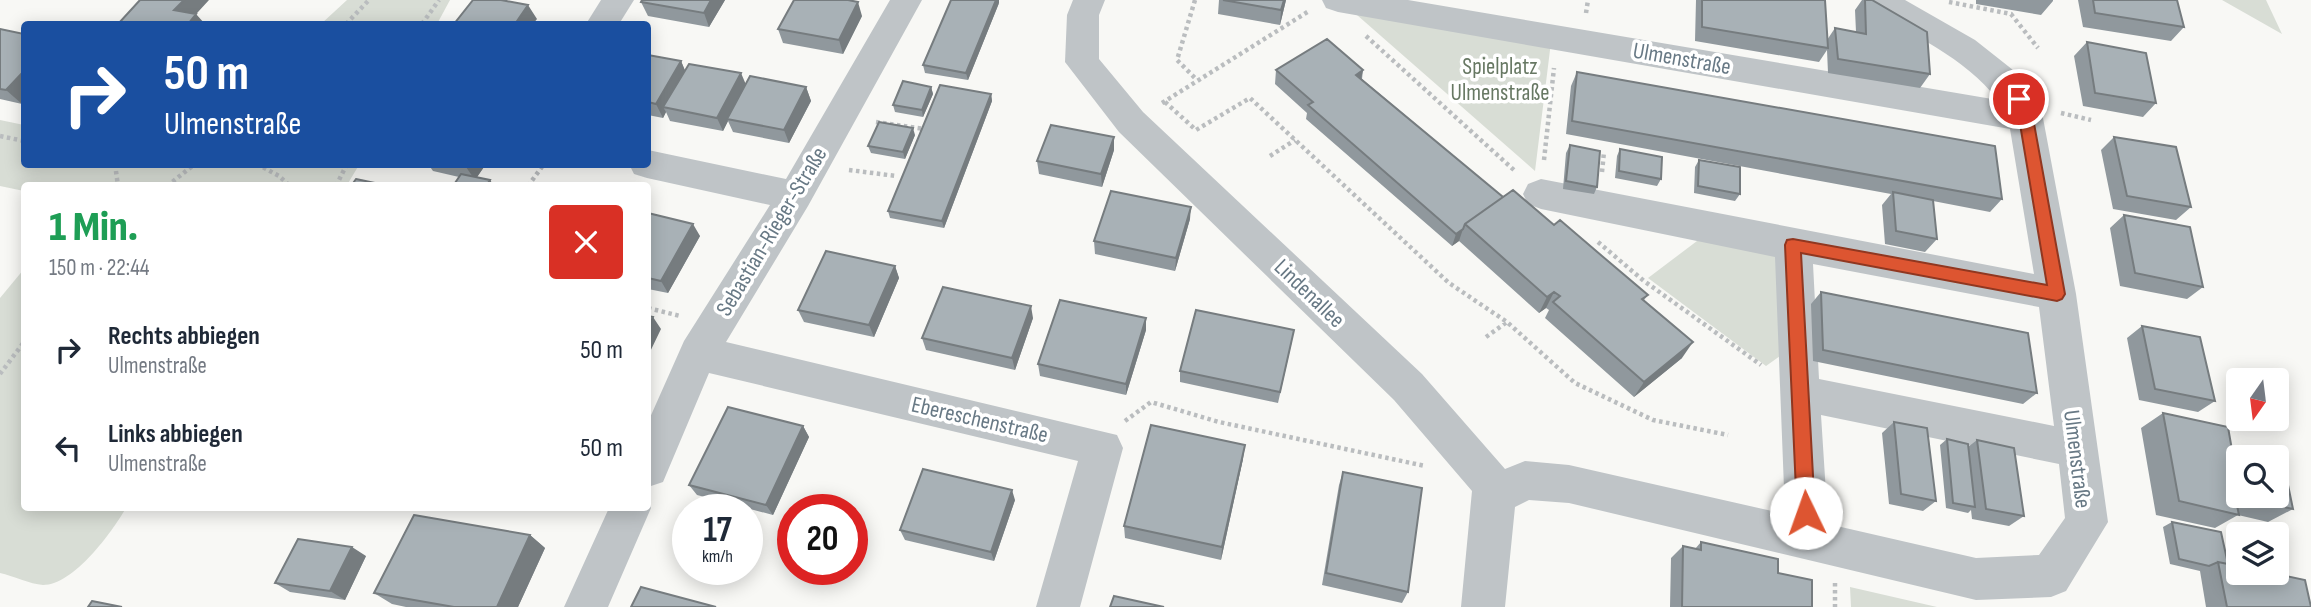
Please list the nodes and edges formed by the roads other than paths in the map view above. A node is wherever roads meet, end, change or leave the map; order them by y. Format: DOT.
graph roads {
  1 [pos="618,0"];
  2 [pos="906,0"];
  3 [pos="1088,0"];
  4 [pos="1879,0"];
  5 [pos="1328,3"];
  6 [pos="604,21"];
  7 [pos="2026,118"];
  8 [pos="651,164"];
  9 [pos="804,181"];
  10 [pos="1541,194"];
  11 [pos="1793,245"];
  12 [pos="2057,294"];
  13 [pos="698,354"];
  14 [pos="1800,393"];
  15 [pos="2077,449"];
  16 [pos="651,461"];
  17 [pos="1495,496"];
  18 [pos="629,511"];
  19 [pos="1807,538"];
  20 [pos="2010,577"];
  21 [pos="586,607"];
  22 [pos="1058,607"];
  23 [pos="1483,607"];
  24 [pos="2048,607"];
  1 -- 6 [label="street"];
  2 -- 9 [label="street, Sebastian-Rieger-Straße"];
  3 -- 17 [label="street, Lindenallee"];
  4 -- 7 [label="street, Ulmenstraße"];
  5 -- 7 [label="street, Ulmenstraße"];
  7 -- 12 [label="street, Ulmenstraße"];
  8 -- 9 [label="street"];
  9 -- 13 [label="street, Sebastian-Rieger-Straße"];
  10 -- 11 [label="street"];
  11 -- 12 [label="street"];
  11 -- 14 [label="street"];
  12 -- 15 [label="street, Ulmenstraße"];
  13 -- 16 [label="street, Sebastian-Rieger-Straße"];
  13 -- 22 [label="street, Ebereschenstraße"];
  14 -- 15 [label="street"];
  14 -- 19 [label="street"];
  15 -- 20 [label="street, Ulmenstraße"];
  17 -- 19 [label="street, Ulmenstraße"];
  17 -- 23 [label="street"];
  18 -- 21 [label="street"];
  19 -- 20 [label="street, Ulmenstraße"];
  20 -- 24 [label="street"];
}
